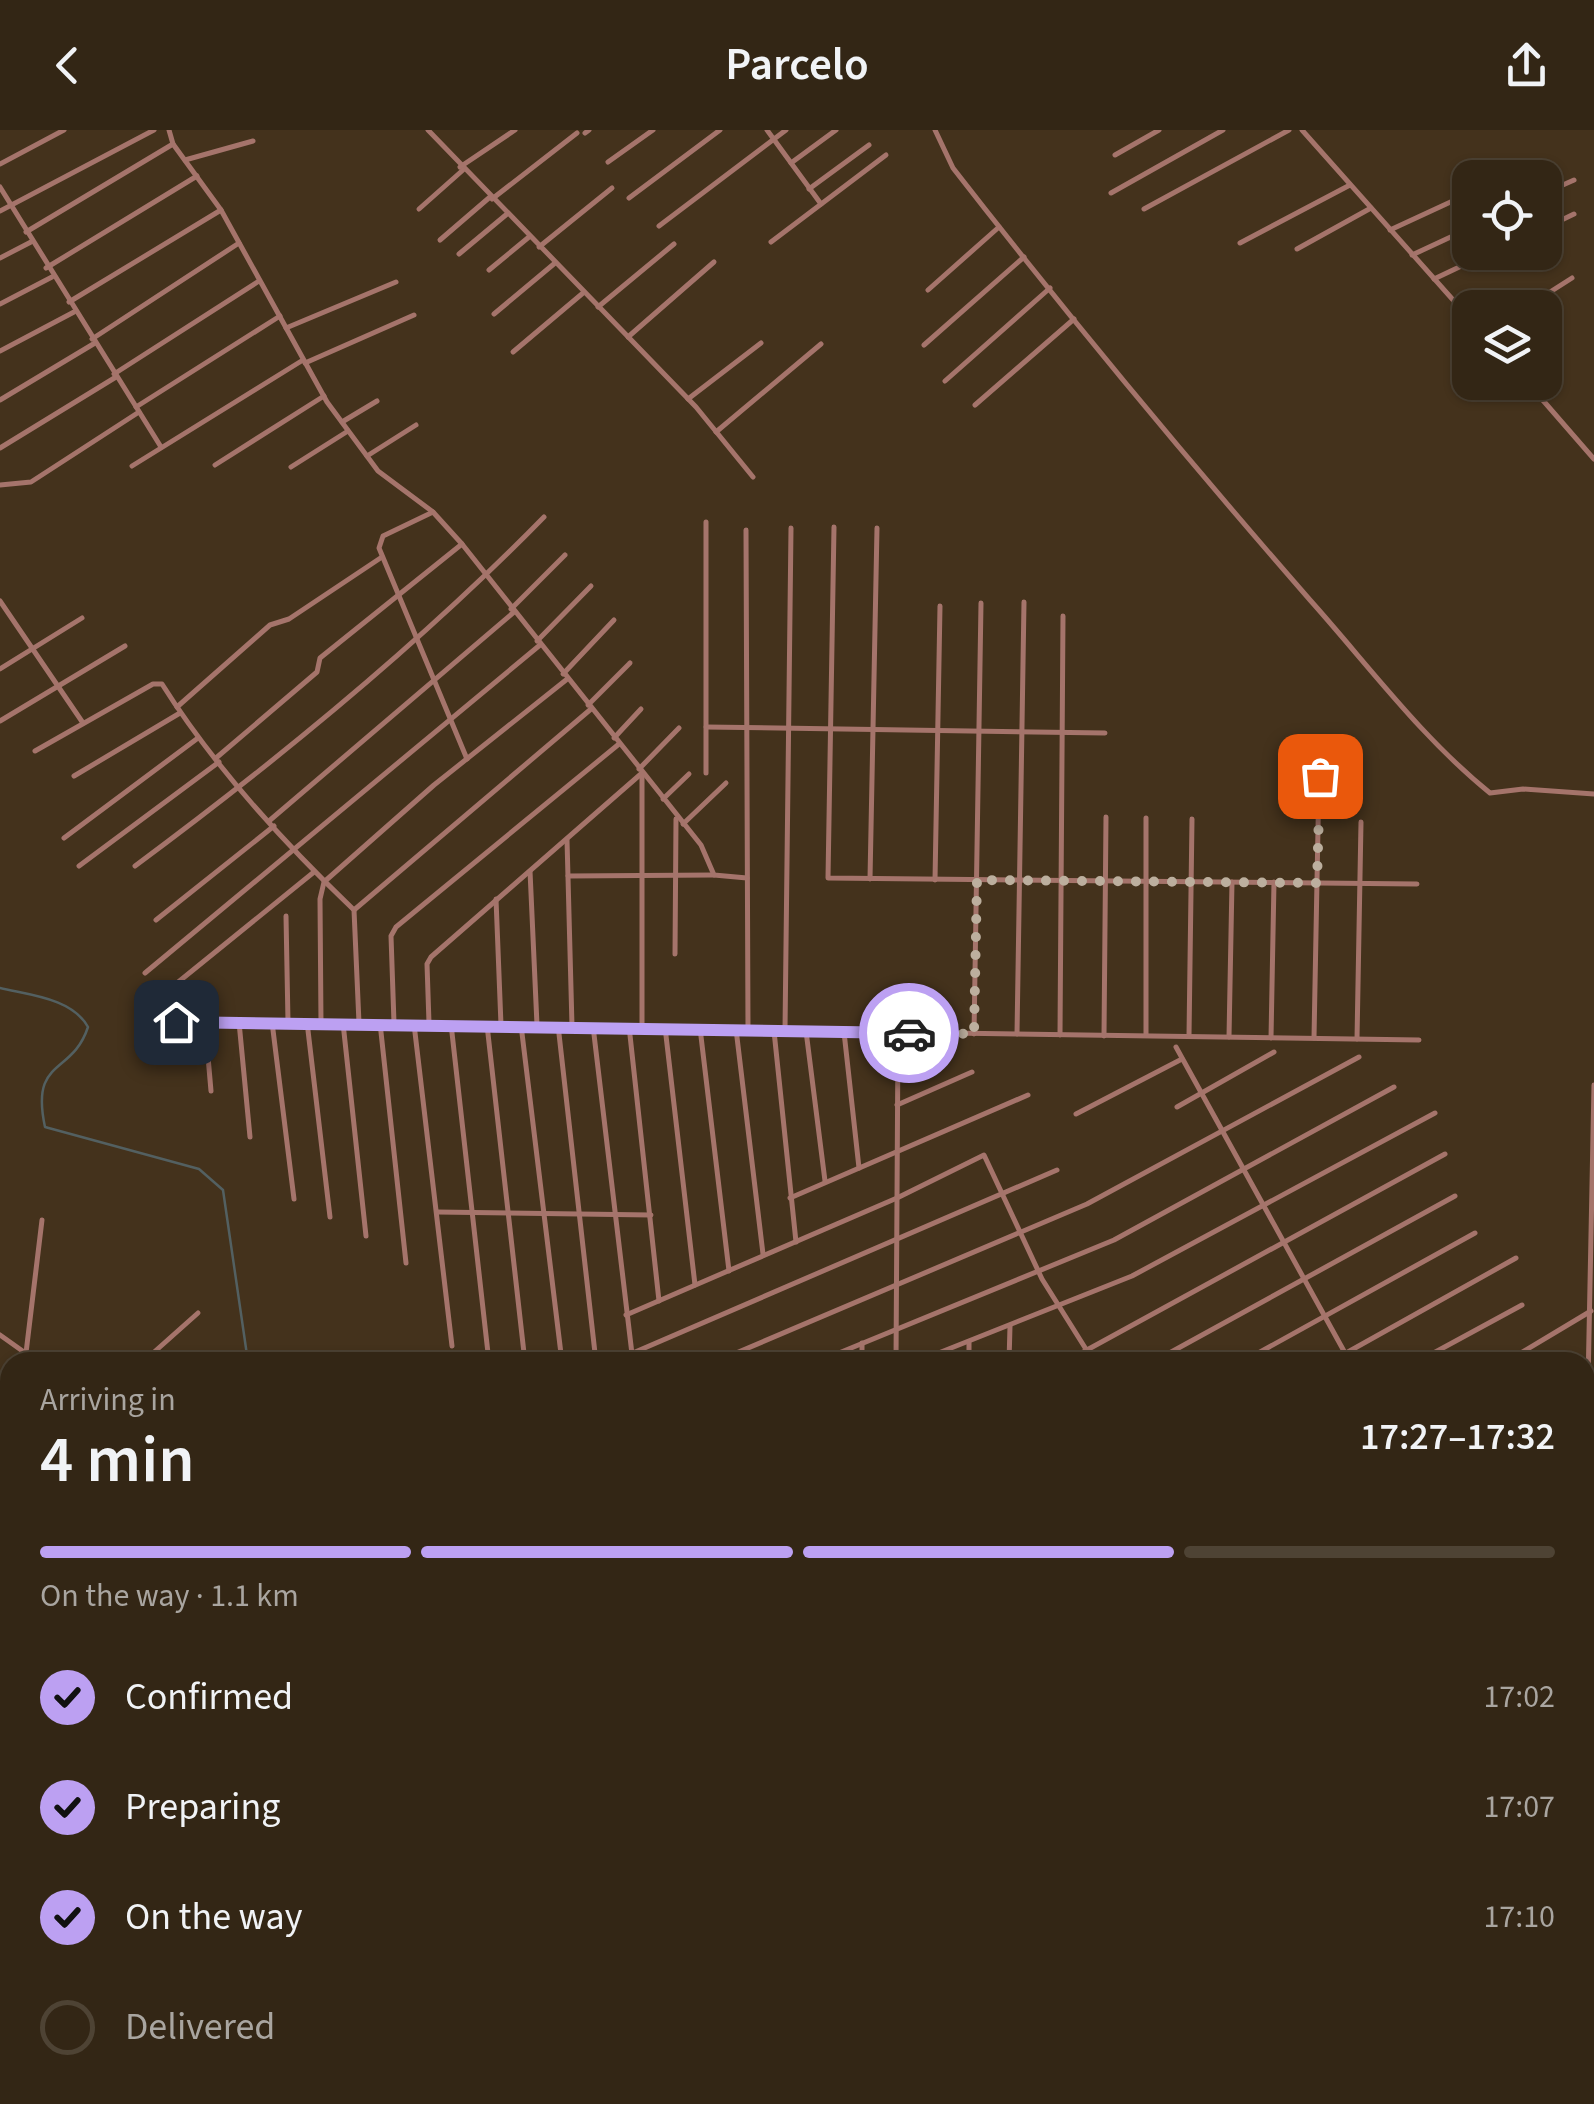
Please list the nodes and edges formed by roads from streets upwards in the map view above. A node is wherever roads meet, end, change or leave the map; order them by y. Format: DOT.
graph roads {
  1 [pos="36,130"];
  2 [pos="64,130"];
  3 [pos="154,130"];
  4 [pos="168,130"];
  5 [pos="428,130"];
  6 [pos="515,130"];
  7 [pos="652,130"];
  8 [pos="720,130"];
  9 [pos="767,130"];
  10 [pos="786,130"];
  11 [pos="836,130"];
  12 [pos="935,130"];
  13 [pos="1158,130"];
  14 [pos="1223,130"];
  15 [pos="1289,130"];
  16 [pos="1302,130"];
  17 [pos="576,133"];
  18 [pos="774,139"];
  19 [pos="252,140"];
  20 [pos="42,142"];
  21 [pos="173,144"];
  22 [pos="870,146"];
  23 [pos="886,155"];
  24 [pos="1116,155"];
  25 [pos="184,160"];
  26 [pos="608,162"];
  27 [pos="0,164"];
  28 [pos="791,164"];
  29 [pos="462,168"];
  30 [pos="196,176"];
  31 [pos="1574,180"];
  32 [pos="1350,185"];
  33 [pos="1562,186"];
  34 [pos="0,187"];
  35 [pos="612,188"];
  36 [pos="810,189"];
  37 [pos="1111,193"];
  38 [pos="491,198"];
  39 [pos="629,198"];
  40 [pos="1452,201"];
  41 [pos="820,204"];
  42 [pos="10,205"];
  43 [pos="1371,208"];
  44 [pos="418,209"];
  45 [pos="1144,209"];
  46 [pos="220,210"];
  47 [pos="0,211"];
  48 [pos="507,214"];
  49 [pos="1574,214"];
  50 [pos="1562,220"];
  51 [pos="659,226"];
  52 [pos="999,227"];
  53 [pos="1390,230"];
  54 [pos="26,232"];
  55 [pos="1452,236"];
  56 [pos="529,237"];
  57 [pos="440,240"];
  58 [pos="31,242"];
  59 [pos="771,242"];
  60 [pos="239,243"];
  61 [pos="674,244"];
  62 [pos="1240,244"];
  63 [pos="540,248"];
  64 [pos="1298,249"];
  65 [pos="459,254"];
  66 [pos="1412,255"];
  67 [pos="1024,257"];
  68 [pos="0,258"];
  69 [pos="714,262"];
  70 [pos="554,263"];
  71 [pos="46,268"];
  72 [pos="489,270"];
  73 [pos="1453,270"];
  74 [pos="52,276"];
  75 [pos="1572,278"];
  76 [pos="1434,279"];
  77 [pos="259,281"];
  78 [pos="396,282"];
  79 [pos="1050,288"];
  80 [pos="928,290"];
  81 [pos="1553,290"];
  82 [pos="584,292"];
  83 [pos="1452,299"];
  84 [pos="68,302"];
  85 [pos="0,304"];
  86 [pos="598,308"];
  87 [pos="74,312"];
  88 [pos="494,314"];
  89 [pos="414,315"];
  90 [pos="280,316"];
  91 [pos="1074,319"];
  92 [pos="286,328"];
  93 [pos="628,338"];
  94 [pos="94,341"];
  95 [pos="761,343"];
  96 [pos="820,344"];
  97 [pos="924,345"];
  98 [pos="0,351"];
  99 [pos="513,352"];
  100 [pos="304,362"];
  101 [pos="115,376"];
  102 [pos="945,380"];
  103 [pos="324,396"];
  104 [pos="688,399"];
  105 [pos="0,400"];
  106 [pos="1543,400"];
  107 [pos="377,402"];
  108 [pos="975,404"];
  109 [pos="138,410"];
  110 [pos="342,422"];
  111 [pos="416,425"];
  112 [pos="348,430"];
  113 [pos="716,432"];
  114 [pos="162,447"];
  115 [pos="0,448"];
  116 [pos="367,456"];
  117 [pos="1594,459"];
  118 [pos="215,464"];
  119 [pos="132,466"];
  120 [pos="291,467"];
  121 [pos="753,476"];
  122 [pos="0,486"];
  123 [pos="433,512"];
  124 [pos="544,517"];
  125 [pos="706,522"];
  126 [pos="792,528"];
  127 [pos="834,528"];
  128 [pos="877,528"];
  129 [pos="746,530"];
  130 [pos="462,544"];
  131 [pos="564,555"];
  132 [pos="382,557"];
  133 [pos="486,577"];
  134 [pos="591,586"];
  135 [pos="398,594"];
  136 [pos="0,601"];
  137 [pos="1024,602"];
  138 [pos="981,603"];
  139 [pos="940,606"];
  140 [pos="512,610"];
  141 [pos="7,613"];
  142 [pos="1064,616"];
  143 [pos="0,617"];
  144 [pos="82,618"];
  145 [pos="614,620"];
  146 [pos="415,636"];
  147 [pos="538,643"];
  148 [pos="126,646"];
  149 [pos="33,649"];
  150 [pos="630,663"];
  151 [pos="0,669"];
  152 [pos="565,676"];
  153 [pos="433,679"];
  154 [pos="59,686"];
  155 [pos="589,707"];
  156 [pos="641,709"];
  157 [pos="178,710"];
  158 [pos="449,718"];
  159 [pos="0,722"];
  160 [pos="83,724"];
  161 [pos="706,727"];
  162 [pos="679,728"];
  163 [pos="746,728"];
  164 [pos="789,728"];
  165 [pos="831,729"];
  166 [pos="873,729"];
  167 [pos="937,730"];
  168 [pos="979,731"];
  169 [pos="1022,731"];
  170 [pos="1062,732"];
  171 [pos="1105,732"];
  172 [pos="199,737"];
  173 [pos="617,741"];
  174 [pos="35,751"];
  175 [pos="466,759"];
  176 [pos="218,760"];
  177 [pos="640,771"];
  178 [pos="706,773"];
  179 [pos="690,774"];
  180 [pos="74,776"];
  181 [pos="1320,776"];
  182 [pos="726,783"];
  183 [pos="242,786"];
  184 [pos="1594,794"];
  185 [pos="663,800"];
  186 [pos="676,816"];
  187 [pos="1106,817"];
  188 [pos="1146,818"];
  189 [pos="1192,819"];
  190 [pos="1361,822"];
  191 [pos="272,824"];
  192 [pos="683,824"];
  193 [pos="64,838"];
  194 [pos="568,840"];
  195 [pos="295,851"];
  196 [pos="79,866"];
  197 [pos="135,866"];
  198 [pos="530,871"];
  199 [pos="314,872"];
  200 [pos="714,875"];
  201 [pos="568,876"];
  202 [pos="642,876"];
  203 [pos="676,876"];
  204 [pos="747,878"];
  205 [pos="870,879"];
  206 [pos="935,880"];
  207 [pos="977,880"];
  208 [pos="1020,880"];
  209 [pos="1061,881"];
  210 [pos="1105,881"];
  211 [pos="324,882"];
  212 [pos="1146,882"];
  213 [pos="1191,882"];
  214 [pos="1232,882"];
  215 [pos="1274,882"];
  216 [pos="1317,883"];
  217 [pos="1360,883"];
  218 [pos="1418,884"];
  219 [pos="496,899"];
  220 [pos="354,910"];
  221 [pos="286,916"];
  222 [pos="156,920"];
  223 [pos="676,954"];
  224 [pos="145,972"];
  225 [pos="161,996"];
  226 [pos="147,1022"];
  227 [pos="205,1022"];
  228 [pos="238,1022"];
  229 [pos="272,1022"];
  230 [pos="288,1022"];
  231 [pos="307,1022"];
  232 [pos="321,1022"];
  233 [pos="343,1023"];
  234 [pos="359,1023"];
  235 [pos="380,1023"];
  236 [pos="394,1024"];
  237 [pos="414,1024"];
  238 [pos="429,1024"];
  239 [pos="451,1024"];
  240 [pos="487,1024"];
  241 [pos="501,1025"];
  242 [pos="520,1025"];
  243 [pos="537,1025"];
  244 [pos="558,1025"];
  245 [pos="572,1026"];
  246 [pos="592,1026"];
  247 [pos="630,1026"];
  248 [pos="642,1026"];
  249 [pos="665,1027"];
  250 [pos="700,1028"];
  251 [pos="736,1029"];
  252 [pos="748,1029"];
  253 [pos="774,1030"];
  254 [pos="785,1030"];
  255 [pos="806,1031"];
  256 [pos="844,1032"];
  257 [pos="898,1033"];
  258 [pos="974,1034"];
  259 [pos="1017,1034"];
  260 [pos="1060,1035"];
  261 [pos="1104,1036"];
  262 [pos="1146,1036"];
  263 [pos="1189,1037"];
  264 [pos="1228,1037"];
  265 [pos="1271,1038"];
  266 [pos="1314,1038"];
  267 [pos="1356,1039"];
  268 [pos="1419,1040"];
  269 [pos="1176,1047"];
  270 [pos="1274,1052"];
  271 [pos="1182,1058"];
  272 [pos="1359,1058"];
  273 [pos="972,1072"];
  274 [pos="1594,1085"];
  275 [pos="1394,1087"];
  276 [pos="211,1091"];
  277 [pos="1201,1094"];
  278 [pos="1028,1095"];
  279 [pos="897,1105"];
  280 [pos="1177,1107"];
  281 [pos="1434,1112"];
  282 [pos="1076,1114"];
  283 [pos="1222,1130"];
  284 [pos="250,1137"];
  285 [pos="897,1152"];
  286 [pos="1445,1154"];
  287 [pos="859,1168"];
  288 [pos="1058,1170"];
  289 [pos="1244,1170"];
  290 [pos="825,1182"];
  291 [pos="1002,1194"];
  292 [pos="1456,1196"];
  293 [pos="790,1198"];
  294 [pos="897,1198"];
  295 [pos="294,1199"];
  296 [pos="1264,1207"];
  297 [pos="437,1212"];
  298 [pos="472,1212"];
  299 [pos="508,1213"];
  300 [pos="544,1214"];
  301 [pos="580,1214"];
  302 [pos="614,1214"];
  303 [pos="651,1215"];
  304 [pos="330,1217"];
  305 [pos="42,1220"];
  306 [pos="1475,1232"];
  307 [pos="1020,1233"];
  308 [pos="366,1236"];
  309 [pos="896,1240"];
  310 [pos="796,1242"];
  311 [pos="1285,1245"];
  312 [pos="763,1256"];
  313 [pos="1516,1258"];
  314 [pos="406,1263"];
  315 [pos="1037,1269"];
  316 [pos="729,1270"];
  317 [pos="1304,1280"];
  318 [pos="695,1285"];
  319 [pos="896,1286"];
  320 [pos="659,1300"];
  321 [pos="1057,1304"];
  322 [pos="1522,1305"];
  323 [pos="1591,1311"];
  324 [pos="198,1313"];
  325 [pos="626,1315"];
  326 [pos="1326,1318"];
  327 [pos="1010,1325"];
  328 [pos="896,1328"];
  329 [pos="0,1335"];
  330 [pos="862,1343"];
  331 [pos="969,1343"];
  332 [pos="452,1346"];
  333 [pos="25,1352"];
  334 [pos="26,1352"];
  335 [pos="154,1352"];
  336 [pos="488,1352"];
  337 [pos="524,1352"];
  338 [pos="561,1352"];
  339 [pos="595,1352"];
  340 [pos="632,1352"];
  341 [pos="637,1352"];
  342 [pos="739,1352"];
  343 [pos="842,1352"];
  344 [pos="862,1352"];
  345 [pos="896,1352"];
  346 [pos="943,1352"];
  347 [pos="969,1352"];
  348 [pos="1009,1352"];
  349 [pos="1088,1352"];
  350 [pos="1171,1352"];
  351 [pos="1261,1352"];
  352 [pos="1345,1352"];
  353 [pos="1350,1352"];
  354 [pos="1435,1352"];
  355 [pos="1523,1352"];
  356 [pos="1586,1352"];
  1 -- 20 [label="street"];
  2 -- 20 [label="street"];
  3 -- 42 [label="street"];
  4 -- 21 [label="street"];
  5 -- 29 [label="street"];
  6 -- 29 [label="street"];
  7 -- 26 [label="street"];
  8 -- 39 [label="street"];
  9 -- 18 [label="street"];
  10 -- 18 [label="street"];
  11 -- 28 [label="street"];
  12 -- 52 [label="street"];
  13 -- 24 [label="street"];
  14 -- 37 [label="street"];
  15 -- 45 [label="street"];
  16 -- 32 [label="street"];
  17 -- 38 [label="street"];
  18 -- 28 [label="street"];
  18 -- 51 [label="street"];
  19 -- 25 [label="street"];
  20 -- 27 [label="street"];
  21 -- 25 [label="street"];
  21 -- 54 [label="street"];
  22 -- 36 [label="street"];
  23 -- 41 [label="street"];
  25 -- 30 [label="street"];
  28 -- 36 [label="street"];
  29 -- 38 [label="street"];
  29 -- 44 [label="street"];
  30 -- 46 [label="street"];
  30 -- 71 [label="street"];
  31 -- 33 [label="street"];
  32 -- 43 [label="street"];
  32 -- 62 [label="street"];
  34 -- 42 [label="street"];
  35 -- 63 [label="street"];
  36 -- 41 [label="street"];
  38 -- 48 [label="street"];
  38 -- 57 [label="street"];
  40 -- 53 [label="street"];
  41 -- 59 [label="street"];
  42 -- 47 [label="street"];
  42 -- 54 [label="street"];
  43 -- 53 [label="street"];
  43 -- 64 [label="street"];
  46 -- 60 [label="street"];
  46 -- 84 [label="street"];
  48 -- 56 [label="street"];
  48 -- 65 [label="street"];
  49 -- 50 [label="street"];
  52 -- 67 [label="street"];
  52 -- 80 [label="street"];
  53 -- 66 [label="street"];
  54 -- 58 [label="street"];
  55 -- 66 [label="street"];
  56 -- 63 [label="street"];
  56 -- 72 [label="street"];
  58 -- 68 [label="street"];
  58 -- 71 [label="street"];
  60 -- 77 [label="street"];
  60 -- 94 [label="street"];
  61 -- 86 [label="street"];
  63 -- 70 [label="street"];
  66 -- 76 [label="street"];
  67 -- 79 [label="street"];
  67 -- 97 [label="street"];
  69 -- 93 [label="street"];
  70 -- 82 [label="street"];
  70 -- 88 [label="street"];
  71 -- 74 [label="street"];
  73 -- 76 [label="street"];
  74 -- 84 [label="street"];
  74 -- 85 [label="street"];
  75 -- 81 [label="street"];
  76 -- 83 [label="street"];
  77 -- 90 [label="street"];
  77 -- 101 [label="street"];
  78 -- 92 [label="street"];
  79 -- 91 [label="street"];
  79 -- 102 [label="street"];
  82 -- 86 [label="street"];
  82 -- 99 [label="street"];
  84 -- 87 [label="street"];
  86 -- 93 [label="street"];
  87 -- 94 [label="street"];
  87 -- 98 [label="street"];
  89 -- 100 [label="street"];
  90 -- 92 [label="street"];
  90 -- 109 [label="street"];
  91 -- 108 [label="street"];
  91 -- 184 [label="street"];
  92 -- 100 [label="street"];
  93 -- 104 [label="street"];
  94 -- 101 [label="street"];
  94 -- 105 [label="street"];
  95 -- 104 [label="street"];
  96 -- 113 [label="street"];
  100 -- 103 [label="street"];
  100 -- 114 [label="street"];
  101 -- 109 [label="street"];
  101 -- 115 [label="street"];
  103 -- 110 [label="street"];
  103 -- 118 [label="street"];
  104 -- 113 [label="street"];
  106 -- 117 [label="street"];
  107 -- 110 [label="street"];
  109 -- 114 [label="street"];
  109 -- 122 [label="street"];
  110 -- 112 [label="street"];
  111 -- 116 [label="street"];
  112 -- 116 [label="street"];
  112 -- 120 [label="street"];
  113 -- 121 [label="street"];
  114 -- 119 [label="street"];
  116 -- 123 [label="street"];
  123 -- 130 [label="street"];
  123 -- 132 [label="street"];
  124 -- 133 [label="street"];
  125 -- 161 [label="street"];
  126 -- 164 [label="street"];
  127 -- 165 [label="street"];
  128 -- 166 [label="street"];
  129 -- 163 [label="street"];
  130 -- 133 [label="street"];
  130 -- 135 [label="street"];
  131 -- 140 [label="street"];
  132 -- 135 [label="street"];
  132 -- 157 [label="street"];
  133 -- 140 [label="street"];
  133 -- 146 [label="street"];
  134 -- 147 [label="street"];
  135 -- 146 [label="street"];
  135 -- 176 [label="street"];
  136 -- 141 [label="street"];
  137 -- 169 [label="street"];
  138 -- 168 [label="street"];
  139 -- 167 [label="street"];
  140 -- 147 [label="street"];
  140 -- 153 [label="street"];
  141 -- 143 [label="street"];
  141 -- 149 [label="street"];
  142 -- 170 [label="street"];
  144 -- 149 [label="street"];
  145 -- 152 [label="street"];
  146 -- 153 [label="street"];
  146 -- 183 [label="street"];
  147 -- 152 [label="street"];
  147 -- 158 [label="street"];
  148 -- 154 [label="street"];
  149 -- 151 [label="street"];
  149 -- 154 [label="street"];
  150 -- 155 [label="street"];
  152 -- 155 [label="street"];
  152 -- 175 [label="street"];
  153 -- 158 [label="street"];
  153 -- 191 [label="street"];
  154 -- 159 [label="street"];
  154 -- 160 [label="street"];
  155 -- 173 [label="street"];
  155 -- 220 [label="street"];
  156 -- 173 [label="street"];
  157 -- 160 [label="street"];
  157 -- 172 [label="street"];
  157 -- 180 [label="street"];
  158 -- 175 [label="street"];
  158 -- 195 [label="street"];
  160 -- 174 [label="street"];
  161 -- 163 [label="street"];
  161 -- 178 [label="street"];
  162 -- 177 [label="street"];
  163 -- 164 [label="street"];
  163 -- 204 [label="street"];
  164 -- 165 [label="street"];
  164 -- 254 [label="street"];
  165 -- 166 [label="street"];
  165 -- 205 [label="street"];
  166 -- 167 [label="street"];
  166 -- 205 [label="street"];
  167 -- 168 [label="street"];
  167 -- 206 [label="street"];
  168 -- 169 [label="street"];
  168 -- 207 [label="street"];
  169 -- 170 [label="street"];
  169 -- 208 [label="street"];
  170 -- 171 [label="street"];
  170 -- 209 [label="street"];
  172 -- 176 [label="street"];
  172 -- 193 [label="street"];
  173 -- 177 [label="street"];
  173 -- 236 [label="street"];
  175 -- 211 [label="street"];
  176 -- 183 [label="street"];
  176 -- 196 [label="street"];
  177 -- 185 [label="street"];
  177 -- 194 [label="street"];
  177 -- 202 [label="street"];
  179 -- 185 [label="street"];
  181 -- 216 [label="street"];
  182 -- 192 [label="street"];
  183 -- 191 [label="street"];
  183 -- 197 [label="street"];
  185 -- 186 [label="street"];
  186 -- 192 [label="street"];
  186 -- 203 [label="street"];
  187 -- 210 [label="street"];
  188 -- 212 [label="street"];
  189 -- 213 [label="street"];
  190 -- 217 [label="street"];
  191 -- 195 [label="street"];
  191 -- 222 [label="street"];
  192 -- 200 [label="street"];
  194 -- 198 [label="street"];
  194 -- 201 [label="street"];
  195 -- 199 [label="street"];
  195 -- 224 [label="street"];
  198 -- 219 [label="street"];
  198 -- 243 [label="street"];
  199 -- 211 [label="street"];
  199 -- 225 [label="street"];
  200 -- 203 [label="street"];
  200 -- 204 [label="street"];
  201 -- 202 [label="street"];
  201 -- 245 [label="street"];
  202 -- 203 [label="street"];
  202 -- 248 [label="street"];
  203 -- 223 [label="street"];
  204 -- 252 [label="street"];
  205 -- 206 [label="street"];
  206 -- 207 [label="street"];
  207 -- 208 [label="street"];
  207 -- 258 [label="street"];
  208 -- 209 [label="street"];
  208 -- 259 [label="street"];
  209 -- 210 [label="street"];
  209 -- 260 [label="street"];
  210 -- 212 [label="street"];
  210 -- 261 [label="street"];
  211 -- 220 [label="street"];
  211 -- 232 [label="street"];
  212 -- 213 [label="street"];
  212 -- 262 [label="street"];
  213 -- 214 [label="street"];
  213 -- 263 [label="street"];
  214 -- 215 [label="street"];
  214 -- 264 [label="street"];
  215 -- 216 [label="street"];
  215 -- 265 [label="street"];
  216 -- 217 [label="street"];
  216 -- 266 [label="street"];
  217 -- 218 [label="street"];
  217 -- 267 [label="street"];
  219 -- 238 [label="street"];
  219 -- 241 [label="street"];
  220 -- 234 [label="street"];
  221 -- 230 [label="street"];
  226 -- 227 [label="street"];
  227 -- 228 [label="street"];
  227 -- 276 [label="street"];
  228 -- 229 [label="street"];
  228 -- 284 [label="street"];
  229 -- 230 [label="street"];
  229 -- 295 [label="street"];
  230 -- 231 [label="street"];
  231 -- 232 [label="street"];
  231 -- 304 [label="street"];
  232 -- 233 [label="street"];
  233 -- 234 [label="street"];
  233 -- 308 [label="street"];
  234 -- 235 [label="street"];
  235 -- 236 [label="street"];
  235 -- 314 [label="street"];
  236 -- 237 [label="street"];
  237 -- 238 [label="street"];
  237 -- 297 [label="street"];
  238 -- 239 [label="street"];
  239 -- 240 [label="street"];
  239 -- 298 [label="street"];
  240 -- 241 [label="street"];
  240 -- 299 [label="street"];
  241 -- 242 [label="street"];
  242 -- 243 [label="street"];
  242 -- 300 [label="street"];
  243 -- 244 [label="street"];
  244 -- 245 [label="street"];
  244 -- 301 [label="street"];
  245 -- 246 [label="street"];
  246 -- 247 [label="street"];
  246 -- 302 [label="street"];
  247 -- 248 [label="street"];
  247 -- 303 [label="street"];
  248 -- 249 [label="street"];
  249 -- 250 [label="street"];
  249 -- 318 [label="street"];
  250 -- 251 [label="street"];
  250 -- 316 [label="street"];
  251 -- 252 [label="street"];
  251 -- 312 [label="street"];
  252 -- 253 [label="street"];
  253 -- 254 [label="street"];
  253 -- 293 [label="street"];
  254 -- 255 [label="street"];
  255 -- 256 [label="street"];
  255 -- 290 [label="street"];
  256 -- 257 [label="street"];
  256 -- 287 [label="street"];
  257 -- 258 [label="street"];
  257 -- 279 [label="street"];
  258 -- 259 [label="street"];
  259 -- 260 [label="street"];
  260 -- 261 [label="street"];
  261 -- 262 [label="street"];
  262 -- 263 [label="street"];
  263 -- 264 [label="street"];
  264 -- 265 [label="street"];
  265 -- 266 [label="street"];
  266 -- 267 [label="street"];
  267 -- 268 [label="street"];
  269 -- 271 [label="street"];
  270 -- 277 [label="street"];
  271 -- 277 [label="street"];
  271 -- 282 [label="street"];
  272 -- 283 [label="street"];
  273 -- 279 [label="street"];
  274 -- 323 [label="street"];
  275 -- 289 [label="street"];
  277 -- 280 [label="street"];
  277 -- 283 [label="street"];
  278 -- 285 [label="street"];
  279 -- 285 [label="street"];
  281 -- 296 [label="street"];
  283 -- 289 [label="street"];
  283 -- 307 [label="street"];
  285 -- 287 [label="street"];
  285 -- 294 [label="street"];
  286 -- 311 [label="street"];
  287 -- 290 [label="street"];
  288 -- 291 [label="street"];
  289 -- 296 [label="street"];
  289 -- 315 [label="street"];
  290 -- 293 [label="street"];
  291 -- 294 [label="street"];
  291 -- 307 [label="street"];
  291 -- 309 [label="street"];
  292 -- 317 [label="street"];
  293 -- 310 [label="street"];
  294 -- 309 [label="street"];
  294 -- 310 [label="street"];
  296 -- 311 [label="street"];
  296 -- 321 [label="street"];
  297 -- 298 [label="street"];
  297 -- 332 [label="street"];
  298 -- 299 [label="street"];
  298 -- 336 [label="street"];
  299 -- 300 [label="street"];
  299 -- 337 [label="street"];
  300 -- 301 [label="street"];
  300 -- 338 [label="street"];
  301 -- 302 [label="street"];
  301 -- 339 [label="street"];
  302 -- 303 [label="street"];
  302 -- 325 [label="street"];
  303 -- 320 [label="street"];
  305 -- 334 [label="street"];
  306 -- 326 [label="street"];
  307 -- 315 [label="street"];
  307 -- 319 [label="street"];
  309 -- 319 [label="street"];
  309 -- 341 [label="street"];
  310 -- 312 [label="street"];
  311 -- 317 [label="street"];
  311 -- 349 [label="street"];
  312 -- 316 [label="street"];
  313 -- 353 [label="street"];
  315 -- 321 [label="street"];
  315 -- 328 [label="street"];
  316 -- 318 [label="street"];
  317 -- 326 [label="street"];
  317 -- 350 [label="street"];
  318 -- 320 [label="street"];
  319 -- 328 [label="street"];
  319 -- 342 [label="street"];
  320 -- 325 [label="street"];
  321 -- 327 [label="street"];
  321 -- 349 [label="street"];
  322 -- 354 [label="street"];
  323 -- 355 [label="street"];
  323 -- 356 [label="street"];
  324 -- 335 [label="street"];
  325 -- 340 [label="street"];
  326 -- 351 [label="street"];
  326 -- 352 [label="street"];
  327 -- 331 [label="street"];
  327 -- 348 [label="street"];
  328 -- 330 [label="street"];
  328 -- 345 [label="street"];
  329 -- 333 [label="street"];
  330 -- 343 [label="street"];
  330 -- 344 [label="street"];
  331 -- 346 [label="street"];
  331 -- 347 [label="street"];
}
